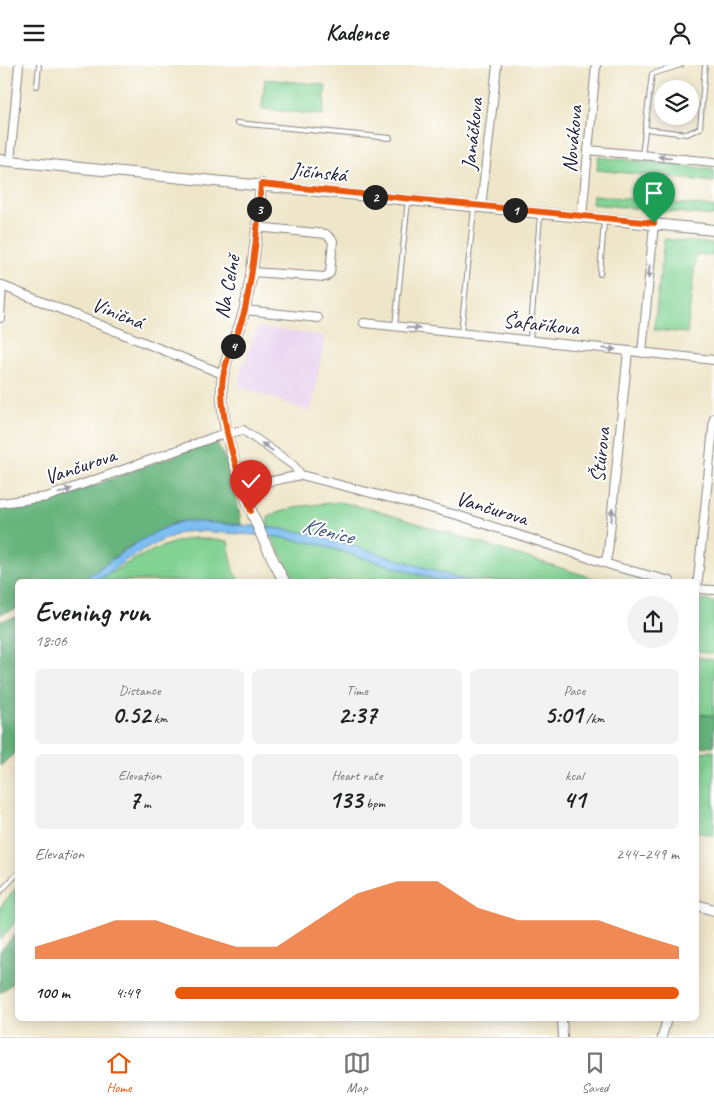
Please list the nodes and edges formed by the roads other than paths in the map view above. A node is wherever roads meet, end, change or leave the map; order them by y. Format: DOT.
graph roads {
  1 [pos="19,65"];
  2 [pos="39,65"];
  3 [pos="497,65"];
  4 [pos="596,65"];
  5 [pos="681,65"];
  6 [pos="705,65"];
  7 [pos="37,86"];
  8 [pos="237,123"];
  9 [pos="645,129"];
  10 [pos="390,139"];
  11 [pos="588,149"];
  12 [pos="642,155"];
  13 [pos="5,160"];
  14 [pos="714,162"];
  15 [pos="261,184"];
  16 [pos="408,200"];
  17 [pos="478,207"];
  18 [pos="541,213"];
  19 [pos="582,217"];
  20 [pos="604,219"];
  21 [pos="654,223"];
  22 [pos="256,227"];
  23 [pos="714,230"];
  24 [pos="252,272"];
  25 [pos="600,274"];
  26 [pos="1,285"];
  27 [pos="244,310"];
  28 [pos="0,318"];
  29 [pos="318,318"];
  30 [pos="364,323"];
  31 [pos="395,326"];
  32 [pos="461,333"];
  33 [pos="530,340"];
  34 [pos="628,351"];
  35 [pos="642,353"];
  36 [pos="714,360"];
  37 [pos="224,374"];
  38 [pos="714,418"];
  39 [pos="228,433"];
  40 [pos="302,475"];
  41 [pos="243,487"];
  42 [pos="0,503"];
  43 [pos="605,563"];
  44 [pos="283,579"];
  45 [pos="663,579"];
  46 [pos="698,579"];
  47 [pos="699,589"];
  48 [pos="714,590"];
  49 [pos="15,876"];
  50 [pos="0,892"];
  51 [pos="699,906"];
  52 [pos="714,910"];
  53 [pos="562,1021"];
  54 [pos="666,1021"];
  55 [pos="563,1037"];
  56 [pos="662,1037"];
  1 -- 13 [label="street"];
  2 -- 7 [label="lane"];
  3 -- 17 [label="street, Janáčkova"];
  4 -- 11 [label="street, Novákova"];
  5 -- 9 [label="lane"];
  6 -- 9 [label="lane"];
  8 -- 10 [label="lane"];
  9 -- 12 [label="lane"];
  11 -- 12 [label="street"];
  11 -- 19 [label="street, Novákova"];
  14 -- 12 [label="street, one-way"];
  13 -- 15 [label="street, Jičínská"];
  15 -- 16 [label="street, Jičínská"];
  15 -- 22 [label="street, Na Celně"];
  16 -- 17 [label="street, Jičínská"];
  16 -- 31 [label="lane"];
  17 -- 18 [label="street, Jičínská"];
  17 -- 32 [label="lane"];
  18 -- 19 [label="street, Jičínská"];
  18 -- 33 [label="lane"];
  19 -- 20 [label="street, Jičínská"];
  20 -- 21 [label="street, Jičínská"];
  20 -- 25 [label="lane"];
  21 -- 23 [label="street, Jičínská"];
  21 -- 35 [label="street, one-way"];
  22 -- 24 [label="street, Na Celně"];
  22 -- 24 [label="street"];
  24 -- 27 [label="street, Na Celně"];
  26 -- 28 [label="street"];
  26 -- 37 [label="street, Viničná"];
  27 -- 29 [label="street"];
  27 -- 37 [label="street, Na Celně"];
  30 -- 31 [label="street, Šafaříkova"];
  31 -- 32 [label="street, Šafaříkova, one-way"];
  32 -- 33 [label="street, Šafaříkova"];
  33 -- 34 [label="street, Šafaříkova, one-way"];
  34 -- 35 [label="street, Šafaříkova"];
  43 -- 34 [label="street, Štúrova, one-way"];
  35 -- 36 [label="street, Šafaříkova"];
  37 -- 39 [label="street, Na Celně"];
  38 -- 46 [label="street"];
  40 -- 39 [label="street, Vančurova, one-way"];
  39 -- 41 [label="street, Na Celně"];
  42 -- 39 [label="street, Vančurova, one-way"];
  40 -- 41 [label="street, Vančurova"];
  40 -- 43 [label="street, Vančurova"];
  41 -- 44 [label="street, Na Celně"];
  43 -- 45 [label="street, Vančurova"];
  47 -- 48 [label="street"];
  49 -- 50 [label="lane"];
  51 -- 52 [label="street"];
  53 -- 55 [label="street"];
  54 -- 56 [label="street"];
}
